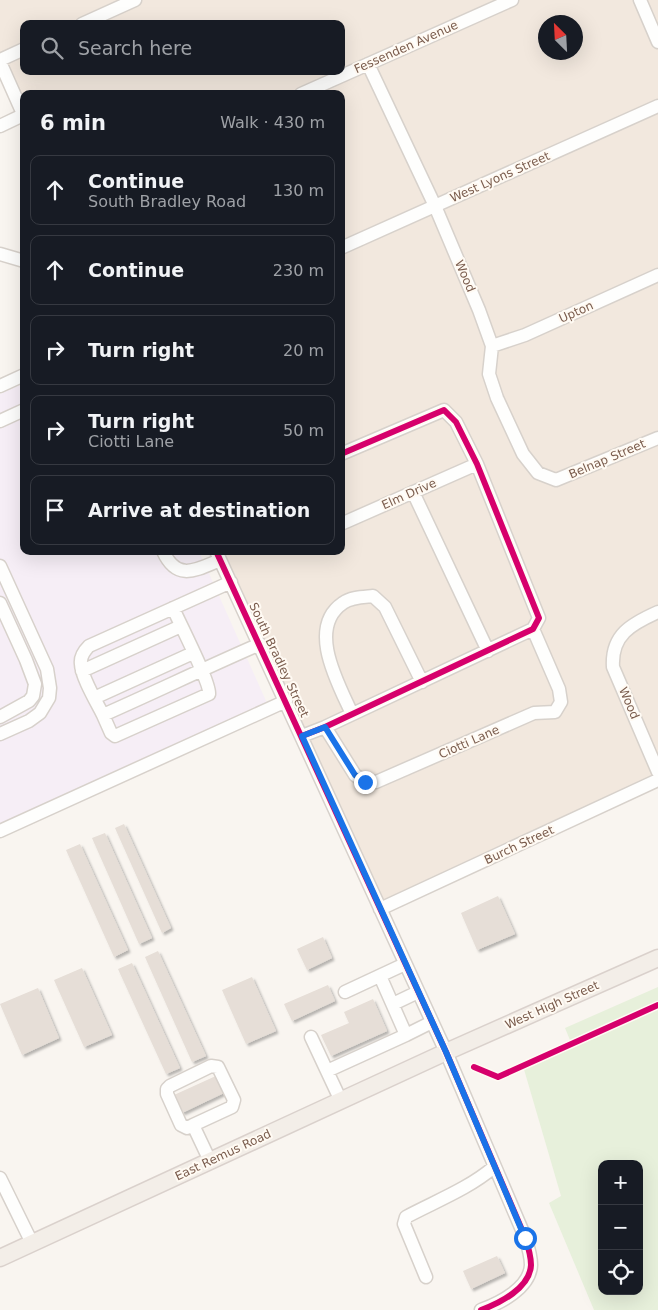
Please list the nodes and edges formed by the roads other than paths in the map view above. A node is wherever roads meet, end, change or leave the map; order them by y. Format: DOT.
graph roads {
  1 [pos="135,0"];
  2 [pos="512,0"];
  3 [pos="640,0"];
  4 [pos="91,20"];
  5 [pos="658,42"];
  6 [pos="20,51"];
  7 [pos="0,61"];
  8 [pos="368,64"];
  9 [pos="345,74"];
  10 [pos="343,75"];
  11 [pos="310,90"];
  12 [pos="658,106"];
  13 [pos="20,109"];
  14 [pos="20,117"];
  15 [pos="0,126"];
  16 [pos="435,206"];
  17 [pos="345,246"];
  18 [pos="0,254"];
  19 [pos="20,260"];
  20 [pos="658,275"];
  21 [pos="492,346"];
  22 [pos="20,377"];
  23 [pos="0,386"];
  24 [pos="20,412"];
  25 [pos="0,421"];
  26 [pos="658,438"];
  27 [pos="345,452"];
  28 [pos="477,464"];
  29 [pos="556,480"];
  30 [pos="413,492"];
  31 [pos="345,522"];
  32 [pos="165,555"];
  33 [pos="217,555"];
  34 [pos="219,555"];
  35 [pos="0,566"];
  36 [pos="231,582"];
  37 [pos="0,603"];
  38 [pos="173,608"];
  39 [pos="658,612"];
  40 [pos="181,626"];
  41 [pos="533,630"];
  42 [pos="260,644"];
  43 [pos="488,651"];
  44 [pos="193,653"];
  45 [pos="202,670"];
  46 [pos="82,671"];
  47 [pos="422,682"];
  48 [pos="94,698"];
  49 [pos="286,701"];
  50 [pos="352,714"];
  51 [pos="102,715"];
  52 [pos="0,717"];
  53 [pos="325,727"];
  54 [pos="0,734"];
  55 [pos="302,736"];
  56 [pos="658,772"];
  57 [pos="658,780"];
  58 [pos="0,831"];
  59 [pos="380,909"];
  60 [pos="658,958"];
  61 [pos="405,964"];
  62 [pos="380,976"];
  63 [pos="345,992"];
  64 [pos="418,992"];
  65 [pos="392,1004"];
  66 [pos="432,1022"];
  67 [pos="406,1035"];
  68 [pos="311,1037"];
  69 [pos="446,1052"];
  70 [pos="327,1071"];
  71 [pos="341,1100"];
  72 [pos="193,1125"];
  73 [pos="210,1161"];
  74 [pos="494,1167"];
  75 [pos="0,1178"];
  76 [pos="32,1243"];
  77 [pos="0,1258"];
  78 [pos="426,1277"];
  79 [pos="481,1310"];
  1 -- 4 [label="street"];
  2 -- 8 [label="street, Fessenden Avenue"];
  3 -- 5 [label="street"];
  6 -- 7 [label="street"];
  7 -- 13 [label="street"];
  8 -- 9 [label="street, Fessenden Avenue"];
  8 -- 16 [label="street, Wood"];
  10 -- 11 [label="street, Fessenden Avenue"];
  12 -- 16 [label="street, West Lyons Street"];
  14 -- 15 [label="street"];
  16 -- 17 [label="street, West Lyons Street"];
  16 -- 21 [label="street, Wood"];
  18 -- 19 [label="street"];
  20 -- 21 [label="street, Upton"];
  21 -- 29 [label="street, Wood"];
  22 -- 23 [label="street"];
  24 -- 25 [label="street"];
  26 -- 29 [label="street, Belnap Street"];
  27 -- 28 [label="street"];
  28 -- 30 [label="street, Elm Drive"];
  28 -- 41 [label="street"];
  30 -- 31 [label="street, Elm Drive"];
  30 -- 43 [label="street"];
  32 -- 33 [label="street"];
  34 -- 36 [label="street, South Bradley Street"];
  35 -- 54 [label="street"];
  36 -- 38 [label="street"];
  36 -- 42 [label="street, South Bradley Street"];
  37 -- 52 [label="street"];
  38 -- 40 [label="street"];
  38 -- 46 [label="street"];
  39 -- 56 [label="street, Wood"];
  40 -- 44 [label="street"];
  40 -- 46 [label="street"];
  41 -- 43 [label="street"];
  41 -- 53 [label="street, Ciotti Lane"];
  42 -- 45 [label="street"];
  42 -- 49 [label="street, South Bradley Street"];
  43 -- 47 [label="street"];
  44 -- 45 [label="street"];
  44 -- 48 [label="street"];
  45 -- 51 [label="street"];
  45 -- 51 [label="street"];
  46 -- 48 [label="street"];
  47 -- 50 [label="street"];
  47 -- 50 [label="street"];
  48 -- 51 [label="street"];
  49 -- 55 [label="street, South Bradley Street"];
  49 -- 58 [label="street"];
  50 -- 53 [label="street"];
  53 -- 55 [label="street"];
  55 -- 59 [label="street, South Bradley Street"];
  57 -- 59 [label="street, Burch Street"];
  59 -- 61 [label="street, South Bradley Street"];
  60 -- 69 [label="main road, West High Street"];
  61 -- 62 [label="street"];
  61 -- 64 [label="street, South Bradley Street"];
  62 -- 63 [label="street"];
  62 -- 65 [label="street"];
  64 -- 65 [label="street"];
  64 -- 66 [label="street, South Bradley Street"];
  65 -- 67 [label="street"];
  66 -- 67 [label="street"];
  66 -- 69 [label="street, South Bradley Street"];
  67 -- 70 [label="street"];
  68 -- 70 [label="street"];
  69 -- 71 [label="main road, East Remus Road"];
  69 -- 74 [label="street, South Bradley Street"];
  70 -- 71 [label="street"];
  71 -- 73 [label="main road, East Remus Road"];
  72 -- 72 [label="street"];
  72 -- 73 [label="street"];
  73 -- 76 [label="main road, East Remus Road"];
  74 -- 78 [label="street"];
  74 -- 79 [label="street, South Bradley Street"];
  75 -- 76 [label="street"];
  76 -- 77 [label="main road, East Remus Road"];
}
